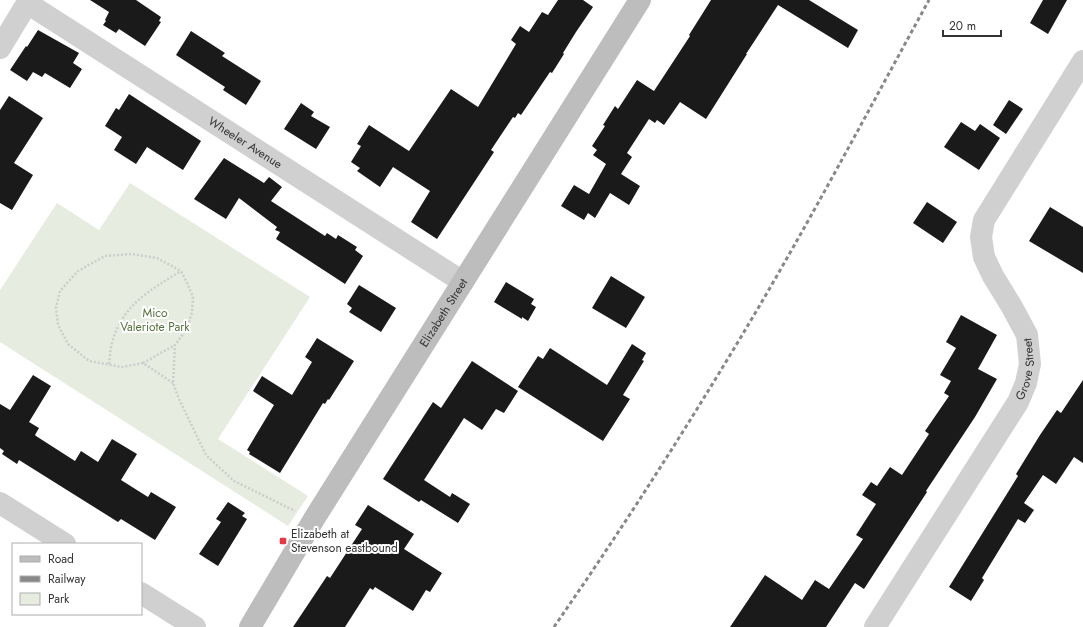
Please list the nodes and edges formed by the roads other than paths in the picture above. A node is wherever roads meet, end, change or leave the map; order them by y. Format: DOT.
graph roads {
  1 [pos="640,0"];
  2 [pos="28,2"];
  3 [pos="0,48"];
  4 [pos="1083,61"];
  5 [pos="463,282"];
  6 [pos="0,503"];
  7 [pos="63,543"];
  8 [pos="142,594"];
  9 [pos="195,627"];
  10 [pos="250,627"];
  11 [pos="875,627"];
  1 -- 5 [label="main road, Elizabeth Street"];
  2 -- 3 [label="street"];
  2 -- 5 [label="street, Wheeler Avenue"];
  4 -- 11 [label="street, Grove Street"];
  5 -- 10 [label="main road, Elizabeth Street"];
  6 -- 7 [label="street"];
  8 -- 9 [label="street"];
}
